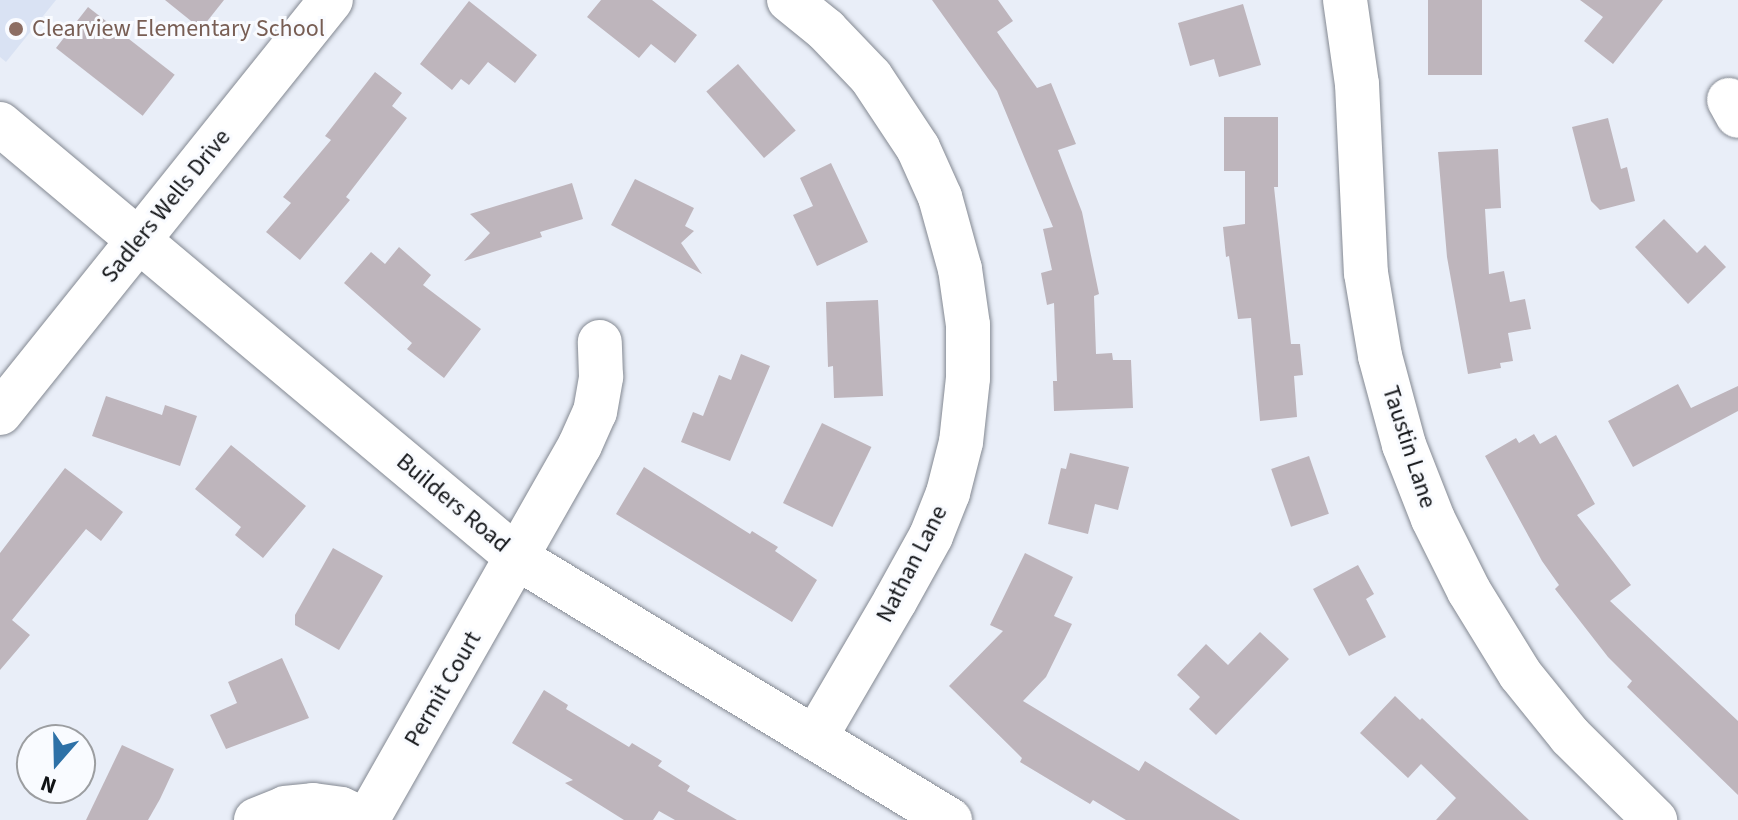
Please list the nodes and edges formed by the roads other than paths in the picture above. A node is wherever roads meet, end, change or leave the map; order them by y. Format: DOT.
graph roads {
  1 [pos="331,0"];
  2 [pos="789,0"];
  3 [pos="1345,0"];
  4 [pos="0,124"];
  5 [pos="139,240"];
  6 [pos="600,342"];
  7 [pos="0,413"];
  8 [pos="519,559"];
  9 [pos="815,738"];
  10 [pos="256,820"];
  11 [pos="366,820"];
  12 [pos="950,820"];
  13 [pos="1655,820"];
  1 -- 5 [label="street, Sadlers Wells Drive"];
  2 -- 9 [label="street, Nathan Lane"];
  3 -- 13 [label="street, Taustin Lane"];
  4 -- 5 [label="street, Builders Road"];
  5 -- 7 [label="street, Sadlers Wells Drive"];
  5 -- 8 [label="street, Builders Road"];
  6 -- 8 [label="street, Permit Court"];
  8 -- 9 [label="street, Builders Road"];
  8 -- 11 [label="street, Permit Court"];
  9 -- 12 [label="street, Builders Road"];
  10 -- 11 [label="street, Permit Court"];
}
